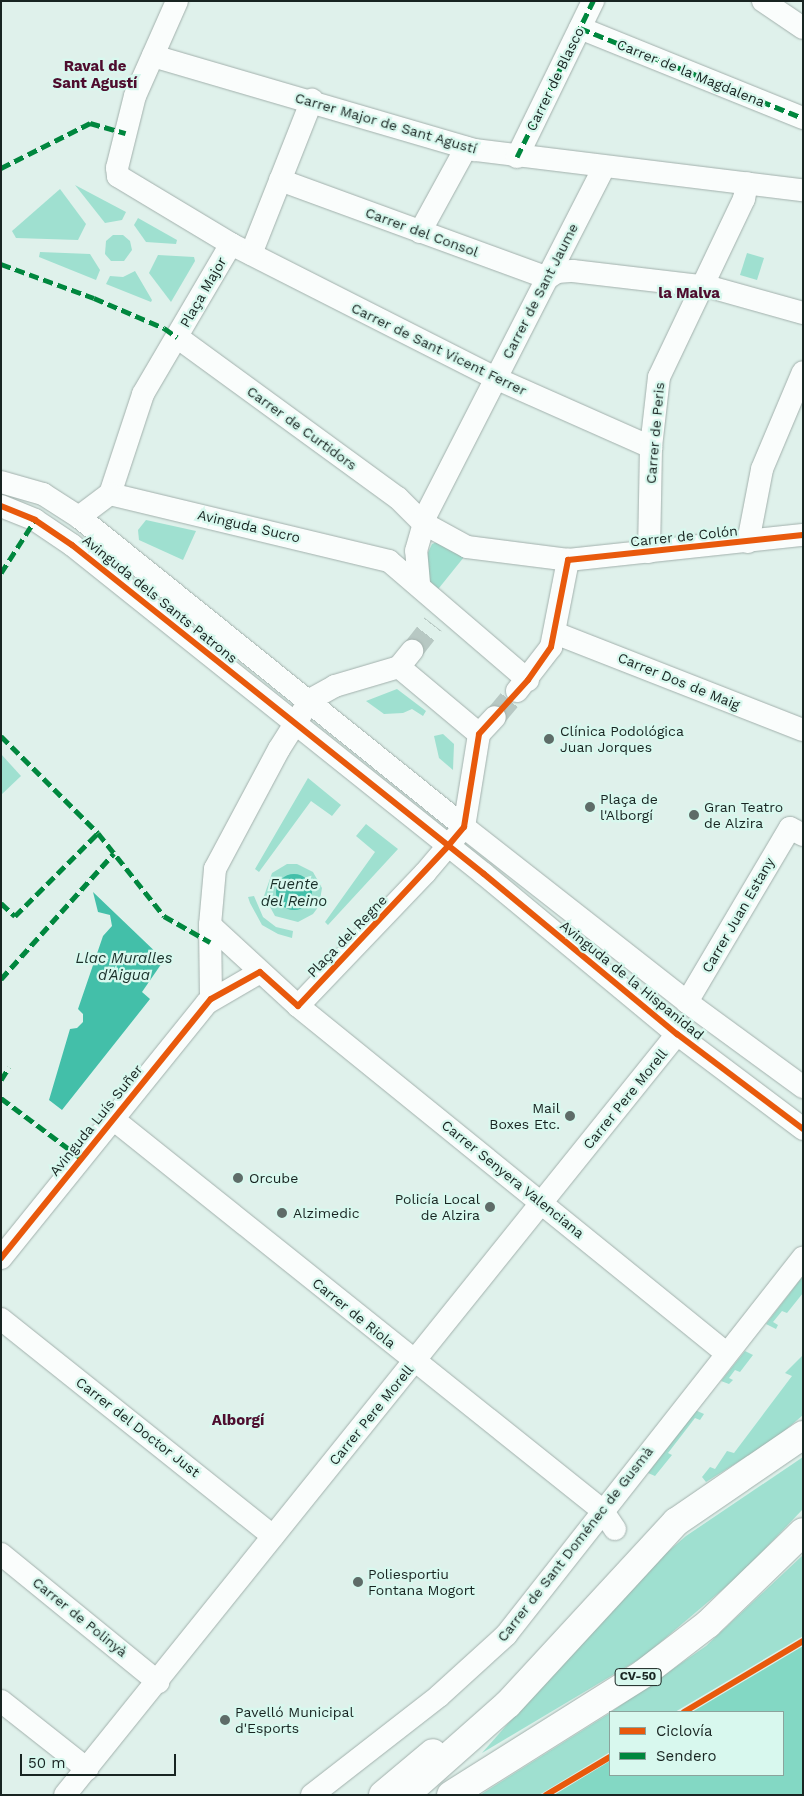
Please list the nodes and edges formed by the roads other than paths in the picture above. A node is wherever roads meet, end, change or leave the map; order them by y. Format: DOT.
graph roads {
  1 [pos="177,1"];
  2 [pos="593,1"];
  3 [pos="763,1"];
  4 [pos="580,28"];
  5 [pos="803,28"];
  6 [pos="153,56"];
  7 [pos="312,100"];
  8 [pos="803,118"];
  9 [pos="466,148"];
  10 [pos="517,157"];
  11 [pos="604,166"];
  12 [pos="280,180"];
  13 [pos="747,184"];
  14 [pos="803,190"];
  15 [pos="420,232"];
  16 [pos="241,249"];
  17 [pos="556,274"];
  18 [pos="702,286"];
  19 [pos="803,313"];
  20 [pos="177,337"];
  21 [pos="803,372"];
  22 [pos="495,378"];
  23 [pos="651,447"];
  24 [pos="1,482"];
  25 [pos="110,494"];
  26 [pos="1,506"];
  27 [pos="79,518"];
  28 [pos="424,523"];
  29 [pos="803,535"];
  30 [pos="748,542"];
  31 [pos="649,552"];
  32 [pos="568,560"];
  33 [pos="418,583"];
  34 [pos="555,633"];
  35 [pos="310,700"];
  36 [pos="495,717"];
  37 [pos="295,725"];
  38 [pos="803,730"];
  39 [pos="480,734"];
  40 [pos="464,827"];
  41 [pos="796,831"];
  42 [pos="448,846"];
  43 [pos="210,925"];
  44 [pos="260,972"];
  45 [pos="211,999"];
  46 [pos="687,1002"];
  47 [pos="298,1006"];
  48 [pos="677,1034"];
  49 [pos="803,1088"];
  50 [pos="113,1119"];
  51 [pos="803,1128"];
  52 [pos="543,1203"];
  53 [pos="1,1258"];
  54 [pos="803,1258"];
  55 [pos="1,1320"];
  56 [pos="726,1354"];
  57 [pos="414,1360"];
  58 [pos="803,1435"];
  59 [pos="602,1510"];
  60 [pos="676,1522"];
  61 [pos="615,1529"];
  62 [pos="803,1532"];
  63 [pos="273,1536"];
  64 [pos="1,1554"];
  65 [pos="158,1682"];
  66 [pos="1,1701"];
  67 [pos="87,1769"];
  68 [pos="65,1795"];
  69 [pos="312,1795"];
  70 [pos="383,1795"];
  71 [pos="405,1795"];
  72 [pos="451,1795"];
  1 -- 6 [label="street"];
  2 -- 4 [label="street, Carrer de Blasco"];
  3 -- 5 [label="street"];
  4 -- 8 [label="street, Carrer de la Magdalena"];
  4 -- 10 [label="street, Carrer de Blasco"];
  6 -- 7 [label="street, Carrer Major de Sant Agustí"];
  6 -- 16 [label="street, Plaça Major"];
  7 -- 9 [label="street, Carrer Major de Sant Agustí"];
  7 -- 12 [label="street"];
  9 -- 10 [label="street, Carrer Major de Sant Agustí"];
  9 -- 15 [label="street"];
  10 -- 11 [label="street, Carrer Major de Sant Agustí"];
  11 -- 13 [label="street, Carrer Major de Sant Agustí"];
  11 -- 17 [label="street, Carrer de Sant Jaume"];
  12 -- 15 [label="street, Carrer del Consol"];
  12 -- 16 [label="street"];
  13 -- 14 [label="street, Carrer Major de Sant Agustí"];
  13 -- 18 [label="street, Carrer de Peris"];
  15 -- 17 [label="street, Carrer del Consol"];
  16 -- 20 [label="street, Plaça Major"];
  16 -- 22 [label="street, Carrer de Sant Vicent Ferrer"];
  17 -- 18 [label="street, Carrer del Consol"];
  17 -- 22 [label="street, Carrer de Sant Jaume"];
  18 -- 19 [label="street, Carrer del Consol"];
  18 -- 23 [label="street, Carrer de Peris"];
  20 -- 25 [label="street, Plaça Major"];
  20 -- 28 [label="street, Carrer de Curtidors"];
  21 -- 30 [label="street"];
  22 -- 23 [label="street, Carrer de Sant Vicent Ferrer"];
  22 -- 28 [label="street, Carrer de Sant Jaume"];
  23 -- 31 [label="street, Carrer de Peris"];
  24 -- 27 [label="street, Avinguda dels Sants Patrons"];
  25 -- 27 [label="street"];
  25 -- 33 [label="street, Avinguda Sucro"];
  26 -- 37 [label="street, Avinguda dels Sants Patrons"];
  27 -- 35 [label="street, Avinguda dels Sants Patrons"];
  28 -- 32 [label="street, Carrer de Curtidors"];
  28 -- 33 [label="street, Carrer de Sant Jaume"];
  29 -- 30 [label="street, Carrer de Colón"];
  30 -- 31 [label="street, Carrer de Colón"];
  31 -- 32 [label="street, Carrer de Colón"];
  32 -- 34 [label="street"];
  33 -- 34 [label="street, Avinguda Sucro"];
  34 -- 38 [label="street, Carrer Dos de Maig"];
  35 -- 37 [label="street"];
  35 -- 39 [label="street"];
  35 -- 40 [label="street, Avinguda de la Hispanidad"];
  36 -- 39 [label="street"];
  37 -- 42 [label="street, Avinguda de la Hispanidad"];
  37 -- 43 [label="street"];
  39 -- 40 [label="street"];
  40 -- 42 [label="street"];
  40 -- 46 [label="street, Avinguda de la Hispanidad"];
  41 -- 46 [label="street, Carrer Juan Estany"];
  42 -- 47 [label="street, Plaça del Regne"];
  42 -- 48 [label="street, Avinguda de la Hispanidad"];
  43 -- 44 [label="street"];
  43 -- 45 [label="street"];
  44 -- 45 [label="street"];
  44 -- 47 [label="street"];
  45 -- 50 [label="street, Avinguda Luís Suñer"];
  46 -- 49 [label="street, Avinguda de la Hispanidad"];
  47 -- 52 [label="street, Carrer Senyera Valenciana"];
  48 -- 51 [label="street, Avinguda de la Hispanidad"];
  48 -- 52 [label="street, Carrer Pere Morell"];
  50 -- 53 [label="street, Avinguda Luís Suñer"];
  50 -- 57 [label="street, Carrer de Riola"];
  52 -- 56 [label="street, Carrer Senyera Valenciana"];
  52 -- 57 [label="street, Carrer Pere Morell"];
  54 -- 56 [label="street, Carrer de Sant Doménec de Gusmà"];
  55 -- 63 [label="street, Carrer del Doctor Just"];
  56 -- 59 [label="street, Carrer de Sant Doménec de Gusmà"];
  57 -- 59 [label="street, Carrer de Riola"];
  57 -- 63 [label="street, Carrer Pere Morell"];
  58 -- 60 [label="main road"];
  59 -- 61 [label="street, Carrer de Riola"];
  59 -- 69 [label="street, Carrer de Sant Doménec de Gusmà"];
  60 -- 70 [label="main road"];
  60 -- 71 [label="main road"];
  62 -- 72 [label="main road, CV-50"];
  63 -- 65 [label="street, Carrer Pere Morell"];
  64 -- 65 [label="street, Carrer de Polinyà"];
  65 -- 67 [label="street, Carrer Pere Morell"];
  66 -- 67 [label="street"];
  67 -- 68 [label="street, Carrer Pere Morell"];
}
